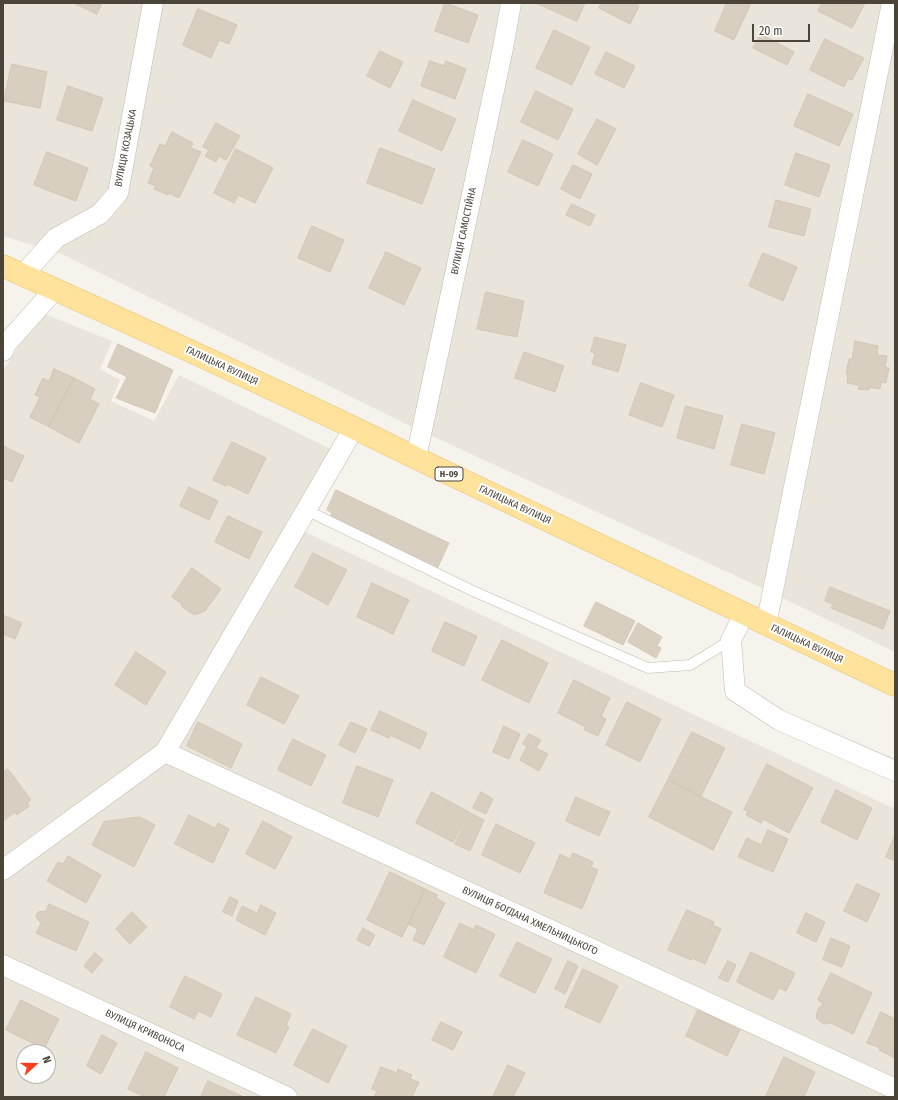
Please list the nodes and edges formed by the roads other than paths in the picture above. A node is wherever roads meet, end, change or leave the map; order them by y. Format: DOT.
graph roads {
  1 [pos="153,3"];
  2 [pos="511,3"];
  3 [pos="892,3"];
  4 [pos="3,266"];
  5 [pos="23,275"];
  6 [pos="55,289"];
  7 [pos="3,351"];
  8 [pos="354,428"];
  9 [pos="416,458"];
  10 [pos="306,510"];
  11 [pos="744,614"];
  12 [pos="766,625"];
  13 [pos="731,640"];
  14 [pos="895,685"];
  15 [pos="165,752"];
  16 [pos="895,771"];
  17 [pos="3,870"];
  18 [pos="3,965"];
  19 [pos="895,1090"];
  20 [pos="287,1097"];
  1 -- 5 [label="street, ВУЛИЦЯ КОЗАЦЬКА"];
  2 -- 9 [label="street, ВУЛИЦЯ САМОСТІЙНА"];
  3 -- 12 [label="street"];
  4 -- 5 [label="main road, ГАЛИЦЬКА ВУЛИЦЯ / Н-09"];
  5 -- 6 [label="main road, ГАЛИЦЬКА ВУЛИЦЯ / Н-09"];
  6 -- 7 [label="street"];
  6 -- 8 [label="main road, ГАЛИЦЬКА ВУЛИЦЯ / Н-09"];
  8 -- 9 [label="main road, ГАЛИЦЬКА ВУЛИЦЯ / Н-09"];
  8 -- 10 [label="street"];
  9 -- 11 [label="main road, ГАЛИЦЬКА ВУЛИЦЯ / Н-09"];
  10 -- 13 [label="lane"];
  10 -- 15 [label="street"];
  11 -- 12 [label="main road, ГАЛИЦЬКА ВУЛИЦЯ / Н-09"];
  11 -- 13 [label="street"];
  12 -- 14 [label="main road, ГАЛИЦЬКА ВУЛИЦЯ / Н-09"];
  13 -- 16 [label="street"];
  15 -- 17 [label="street"];
  15 -- 19 [label="street, ВУЛИЦЯ БОГДАНА ХМЕЛЬНИЦЬКОГО"];
  18 -- 20 [label="street, ВУЛИЦЯ КРИВОНОСА"];
}
